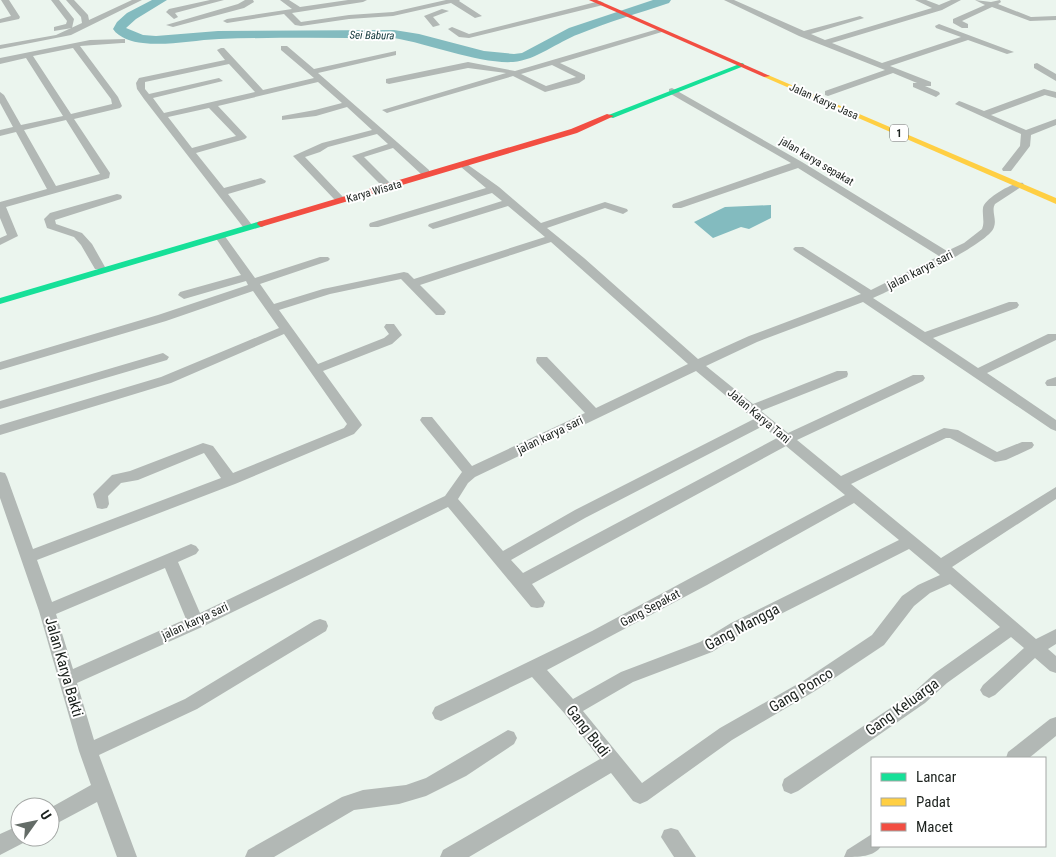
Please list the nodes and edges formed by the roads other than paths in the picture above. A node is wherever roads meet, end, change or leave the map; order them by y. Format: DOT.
graph roads {
  1 [pos="5,0"];
  2 [pos="55,0"];
  3 [pos="70,0"];
  4 [pos="117,0"];
  5 [pos="138,0"];
  6 [pos="220,0"];
  7 [pos="260,0"];
  8 [pos="284,0"];
  9 [pos="363,0"];
  10 [pos="455,0"];
  11 [pos="728,0"];
  12 [pos="920,0"];
  13 [pos="957,0"];
  14 [pos="979,0"];
  15 [pos="250,1"];
  16 [pos="995,2"];
  17 [pos="607,3"];
  18 [pos="124,6"];
  19 [pos="463,7"];
  20 [pos="939,8"];
  21 [pos="300,11"];
  22 [pos="287,13"];
  23 [pos="478,16"];
  24 [pos="860,18"];
  25 [pos="1056,18"];
  26 [pos="227,21"];
  27 [pos="0,22"];
  28 [pos="436,25"];
  29 [pos="939,26"];
  30 [pos="79,28"];
  31 [pos="452,29"];
  32 [pos="661,31"];
  33 [pos="953,31"];
  34 [pos="802,34"];
  35 [pos="968,37"];
  36 [pos="0,40"];
  37 [pos="122,41"];
  38 [pos="90,42"];
  39 [pos="824,43"];
  40 [pos="75,45"];
  41 [pos="0,47"];
  42 [pos="284,48"];
  43 [pos="221,50"];
  44 [pos="1010,52"];
  45 [pos="393,53"];
  46 [pos="28,54"];
  47 [pos="0,61"];
  48 [pos="230,61"];
  49 [pos="554,63"];
  50 [pos="738,64"];
  51 [pos="1036,66"];
  52 [pos="887,69"];
  53 [pos="312,72"];
  54 [pos="516,74"];
  55 [pos="1056,78"];
  56 [pos="320,80"];
  57 [pos="219,81"];
  58 [pos="389,81"];
  59 [pos="928,84"];
  60 [pos="672,91"];
  61 [pos="261,93"];
  62 [pos="828,93"];
  63 [pos="936,94"];
  64 [pos="0,95"];
  65 [pos="1056,95"];
  66 [pos="147,97"];
  67 [pos="212,104"];
  68 [pos="348,104"];
  69 [pos="960,104"];
  70 [pos="388,110"];
  71 [pos="985,114"];
  72 [pos="162,116"];
  73 [pos="68,117"];
  74 [pos="285,118"];
  75 [pos="1056,122"];
  76 [pos="18,128"];
  77 [pos="378,131"];
  78 [pos="0,133"];
  79 [pos="1026,133"];
  80 [pos="394,145"];
  81 [pos="191,151"];
  82 [pos="799,164"];
  83 [pos="464,165"];
  84 [pos="1007,169"];
  85 [pos="425,172"];
  86 [pos="261,181"];
  87 [pos="385,183"];
  88 [pos="1019,186"];
  89 [pos="495,189"];
  90 [pos="1056,189"];
  91 [pos="53,191"];
  92 [pos="222,192"];
  93 [pos="118,197"];
  94 [pos="338,197"];
  95 [pos="1056,201"];
  96 [pos="510,202"];
  97 [pos="0,205"];
  98 [pos="677,206"];
  99 [pos="623,211"];
  100 [pos="247,225"];
  101 [pos="374,225"];
  102 [pos="433,226"];
  103 [pos="539,227"];
  104 [pos="220,237"];
  105 [pos="552,238"];
  106 [pos="0,242"];
  107 [pos="799,249"];
  108 [pos="947,256"];
  109 [pos="324,259"];
  110 [pos="99,267"];
  111 [pos="252,282"];
  112 [pos="413,283"];
  113 [pos="184,295"];
  114 [pos="0,296"];
  115 [pos="867,296"];
  116 [pos="0,301"];
  117 [pos="1012,305"];
  118 [pos="271,308"];
  119 [pos="440,312"];
  120 [pos="390,327"];
  121 [pos="286,329"];
  122 [pos="1052,337"];
  123 [pos="923,338"];
  124 [pos="163,357"];
  125 [pos="542,360"];
  126 [pos="696,364"];
  127 [pos="0,366"];
  128 [pos="316,369"];
  129 [pos="979,372"];
  130 [pos="842,374"];
  131 [pos="918,378"];
  132 [pos="0,405"];
  133 [pos="752,410"];
  134 [pos="594,414"];
  135 [pos="427,420"];
  136 [pos="764,420"];
  137 [pos="1056,426"];
  138 [pos="0,430"];
  139 [pos="787,439"];
  140 [pos="1027,445"];
  141 [pos="470,473"];
  142 [pos="0,477"];
  143 [pos="230,480"];
  144 [pos="840,483"];
  145 [pos="1056,492"];
  146 [pos="855,496"];
  147 [pos="450,500"];
  148 [pos="102,504"];
  149 [pos="911,541"];
  150 [pos="192,550"];
  151 [pos="28,557"];
  152 [pos="502,558"];
  153 [pos="170,559"];
  154 [pos="947,571"];
  155 [pos="521,582"];
  156 [pos="537,602"];
  157 [pos="48,614"];
  158 [pos="196,622"];
  159 [pos="320,626"];
  160 [pos="1011,628"];
  161 [pos="1056,636"];
  162 [pos="1035,648"];
  163 [pos="1056,666"];
  164 [pos="535,669"];
  165 [pos="67,679"];
  166 [pos="989,690"];
  167 [pos="571,709"];
  168 [pos="441,713"];
  169 [pos="1056,725"];
  170 [pos="508,738"];
  171 [pos="88,751"];
  172 [pos="1016,757"];
  173 [pos="612,762"];
  174 [pos="791,785"];
  175 [pos="102,789"];
  176 [pos="640,795"];
  177 [pos="60,812"];
  178 [pos="671,837"];
  179 [pos="871,845"];
  180 [pos="127,857"];
  181 [pos="255,857"];
  182 [pos="450,857"];
  183 [pos="686,857"];
  184 [pos="854,857"];
  1 -- 27 [label="street"];
  2 -- 36 [label="street"];
  3 -- 30 [label="street"];
  4 -- 18 [label="street"];
  5 -- 18 [label="street"];
  6 -- 15 [label="street"];
  7 -- 15 [label="street"];
  8 -- 21 [label="street"];
  9 -- 21 [label="street"];
  10 -- 19 [label="street"];
  10 -- 22 [label="street"];
  11 -- 34 [label="street"];
  12 -- 20 [label="street"];
  13 -- 20 [label="street"];
  14 -- 16 [label="street"];
  16 -- 25 [label="street"];
  16 -- 33 [label="street"];
  17 -- 31 [label="street"];
  17 -- 32 [label="main road, Jalan Karya Jasa / 1"];
  17 -- 62 [label="main road, Jalan Karya Jasa / 1"];
  18 -- 30 [label="street"];
  19 -- 23 [label="street"];
  19 -- 28 [label="street"];
  20 -- 39 [label="street"];
  21 -- 22 [label="street"];
  22 -- 26 [label="street"];
  24 -- 34 [label="street"];
  29 -- 33 [label="street"];
  30 -- 38 [label="street"];
  30 -- 41 [label="street"];
  32 -- 49 [label="street"];
  32 -- 50 [label="main road, Jalan Karya Jasa / 1"];
  33 -- 35 [label="street"];
  34 -- 39 [label="street"];
  35 -- 44 [label="street"];
  35 -- 52 [label="street"];
  37 -- 38 [label="street"];
  38 -- 40 [label="street"];
  39 -- 52 [label="street"];
  40 -- 46 [label="street"];
  40 -- 73 [label="street"];
  42 -- 53 [label="street"];
  43 -- 48 [label="street"];
  45 -- 53 [label="street"];
  46 -- 47 [label="street"];
  46 -- 73 [label="street"];
  48 -- 61 [label="street"];
  48 -- 66 [label="street"];
  49 -- 54 [label="street"];
  49 -- 54 [label="street"];
  50 -- 60 [label="main road, Karya Wisata"];
  50 -- 85 [label="main road, Karya Wisata"];
  50 -- 88 [label="main road, Jalan Karya Jasa / 1"];
  51 -- 55 [label="street"];
  52 -- 59 [label="street"];
  52 -- 62 [label="street"];
  52 -- 63 [label="street"];
  53 -- 56 [label="street"];
  54 -- 58 [label="street"];
  54 -- 70 [label="street"];
  56 -- 61 [label="street"];
  56 -- 68 [label="street"];
  57 -- 66 [label="street"];
  60 -- 82 [label="street, jalan karya sepakat"];
  60 -- 83 [label="main road, Karya Wisata"];
  61 -- 67 [label="street"];
  62 -- 84 [label="main road, Jalan Karya Jasa / 1"];
  64 -- 76 [label="street"];
  65 -- 71 [label="street"];
  66 -- 72 [label="street"];
  67 -- 72 [label="street"];
  67 -- 81 [label="street"];
  68 -- 74 [label="street"];
  68 -- 77 [label="street"];
  69 -- 79 [label="street"];
  72 -- 81 [label="street"];
  73 -- 76 [label="street"];
  73 -- 91 [label="street"];
  75 -- 79 [label="street"];
  76 -- 78 [label="street"];
  76 -- 91 [label="street"];
  77 -- 80 [label="street"];
  77 -- 94 [label="street"];
  79 -- 84 [label="street"];
  80 -- 85 [label="street"];
  80 -- 87 [label="street"];
  81 -- 92 [label="street"];
  82 -- 98 [label="street"];
  82 -- 108 [label="street, jalan karya sepakat"];
  83 -- 89 [label="street, Jalan Karya Tani"];
  83 -- 104 [label="main road, Karya Wisata"];
  84 -- 90 [label="main road, Jalan Karya Jasa / 1"];
  85 -- 87 [label="main road, Karya Wisata"];
  86 -- 92 [label="street"];
  87 -- 94 [label="main road, Karya Wisata"];
  88 -- 95 [label="main road, Jalan Karya Jasa / 1"];
  88 -- 108 [label="street, jalan karya sari"];
  89 -- 96 [label="street, Jalan Karya Tani"];
  89 -- 101 [label="street"];
  91 -- 97 [label="street"];
  92 -- 100 [label="street"];
  93 -- 110 [label="street"];
  94 -- 100 [label="main road, Karya Wisata"];
  96 -- 102 [label="street"];
  96 -- 103 [label="street, Jalan Karya Tani"];
  97 -- 106 [label="street"];
  99 -- 103 [label="street"];
  100 -- 110 [label="main road, Karya Wisata"];
  103 -- 105 [label="street, Jalan Karya Tani"];
  104 -- 111 [label="street"];
  104 -- 116 [label="main road, Karya Wisata"];
  105 -- 112 [label="street"];
  105 -- 126 [label="street, Jalan Karya Tani"];
  107 -- 115 [label="street"];
  108 -- 115 [label="street, jalan karya sari"];
  109 -- 111 [label="street"];
  110 -- 114 [label="main road, Karya Wisata"];
  111 -- 113 [label="street"];
  111 -- 118 [label="street"];
  111 -- 127 [label="street"];
  112 -- 118 [label="street"];
  112 -- 119 [label="street"];
  115 -- 123 [label="street"];
  115 -- 126 [label="street, jalan karya sari"];
  117 -- 123 [label="street"];
  118 -- 121 [label="street"];
  120 -- 128 [label="street"];
  121 -- 128 [label="street"];
  121 -- 138 [label="street"];
  122 -- 129 [label="street"];
  123 -- 129 [label="street"];
  124 -- 132 [label="street"];
  125 -- 134 [label="street"];
  126 -- 133 [label="street, Jalan Karya Tani"];
  126 -- 134 [label="street, jalan karya sari"];
  128 -- 143 [label="street"];
  129 -- 137 [label="street"];
  130 -- 133 [label="street"];
  131 -- 139 [label="street"];
  133 -- 136 [label="street, Jalan Karya Tani"];
  134 -- 141 [label="street, jalan karya sari"];
  135 -- 141 [label="street"];
  136 -- 139 [label="street, Jalan Karya Tani"];
  136 -- 152 [label="street"];
  139 -- 144 [label="street, Jalan Karya Tani"];
  139 -- 155 [label="street"];
  140 -- 144 [label="street"];
  141 -- 147 [label="street, jalan karya sari"];
  142 -- 151 [label="street, Jalan Karya Bakti"];
  143 -- 148 [label="street"];
  143 -- 151 [label="street"];
  144 -- 146 [label="street, Jalan Karya Tani"];
  145 -- 154 [label="street, Gang Ponco"];
  146 -- 149 [label="street, Jalan Karya Tani"];
  146 -- 164 [label="street, Gang Sepakat"];
  147 -- 152 [label="street"];
  147 -- 158 [label="street, jalan karya sari"];
  149 -- 154 [label="street, Jalan Karya Tani"];
  149 -- 167 [label="street, Gang Mangga"];
  150 -- 153 [label="street"];
  151 -- 157 [label="street, Jalan Karya Bakti"];
  152 -- 155 [label="street"];
  153 -- 157 [label="street"];
  153 -- 158 [label="street"];
  154 -- 160 [label="street, Jalan Karya Tani"];
  154 -- 176 [label="street, Gang Ponco"];
  155 -- 156 [label="street"];
  157 -- 165 [label="street, Jalan Karya Bakti"];
  158 -- 165 [label="street, jalan karya sari"];
  159 -- 171 [label="street"];
  160 -- 162 [label="street, Jalan Karya Tani"];
  160 -- 174 [label="street, Gang Keluarga"];
  161 -- 162 [label="street"];
  162 -- 163 [label="street, Jalan Karya Tani"];
  162 -- 166 [label="street"];
  164 -- 167 [label="street, Gang Budi"];
  164 -- 168 [label="street, Gang Sepakat"];
  165 -- 171 [label="street, Jalan Karya Bakti"];
  167 -- 173 [label="street, Gang Budi"];
  169 -- 172 [label="street"];
  170 -- 181 [label="street"];
  171 -- 175 [label="street, Jalan Karya Bakti"];
  173 -- 176 [label="street, Gang Budi"];
  173 -- 182 [label="street"];
  175 -- 177 [label="street"];
  175 -- 180 [label="street, Jalan Karya Bakti"];
  178 -- 183 [label="street"];
  179 -- 184 [label="street"];
}
